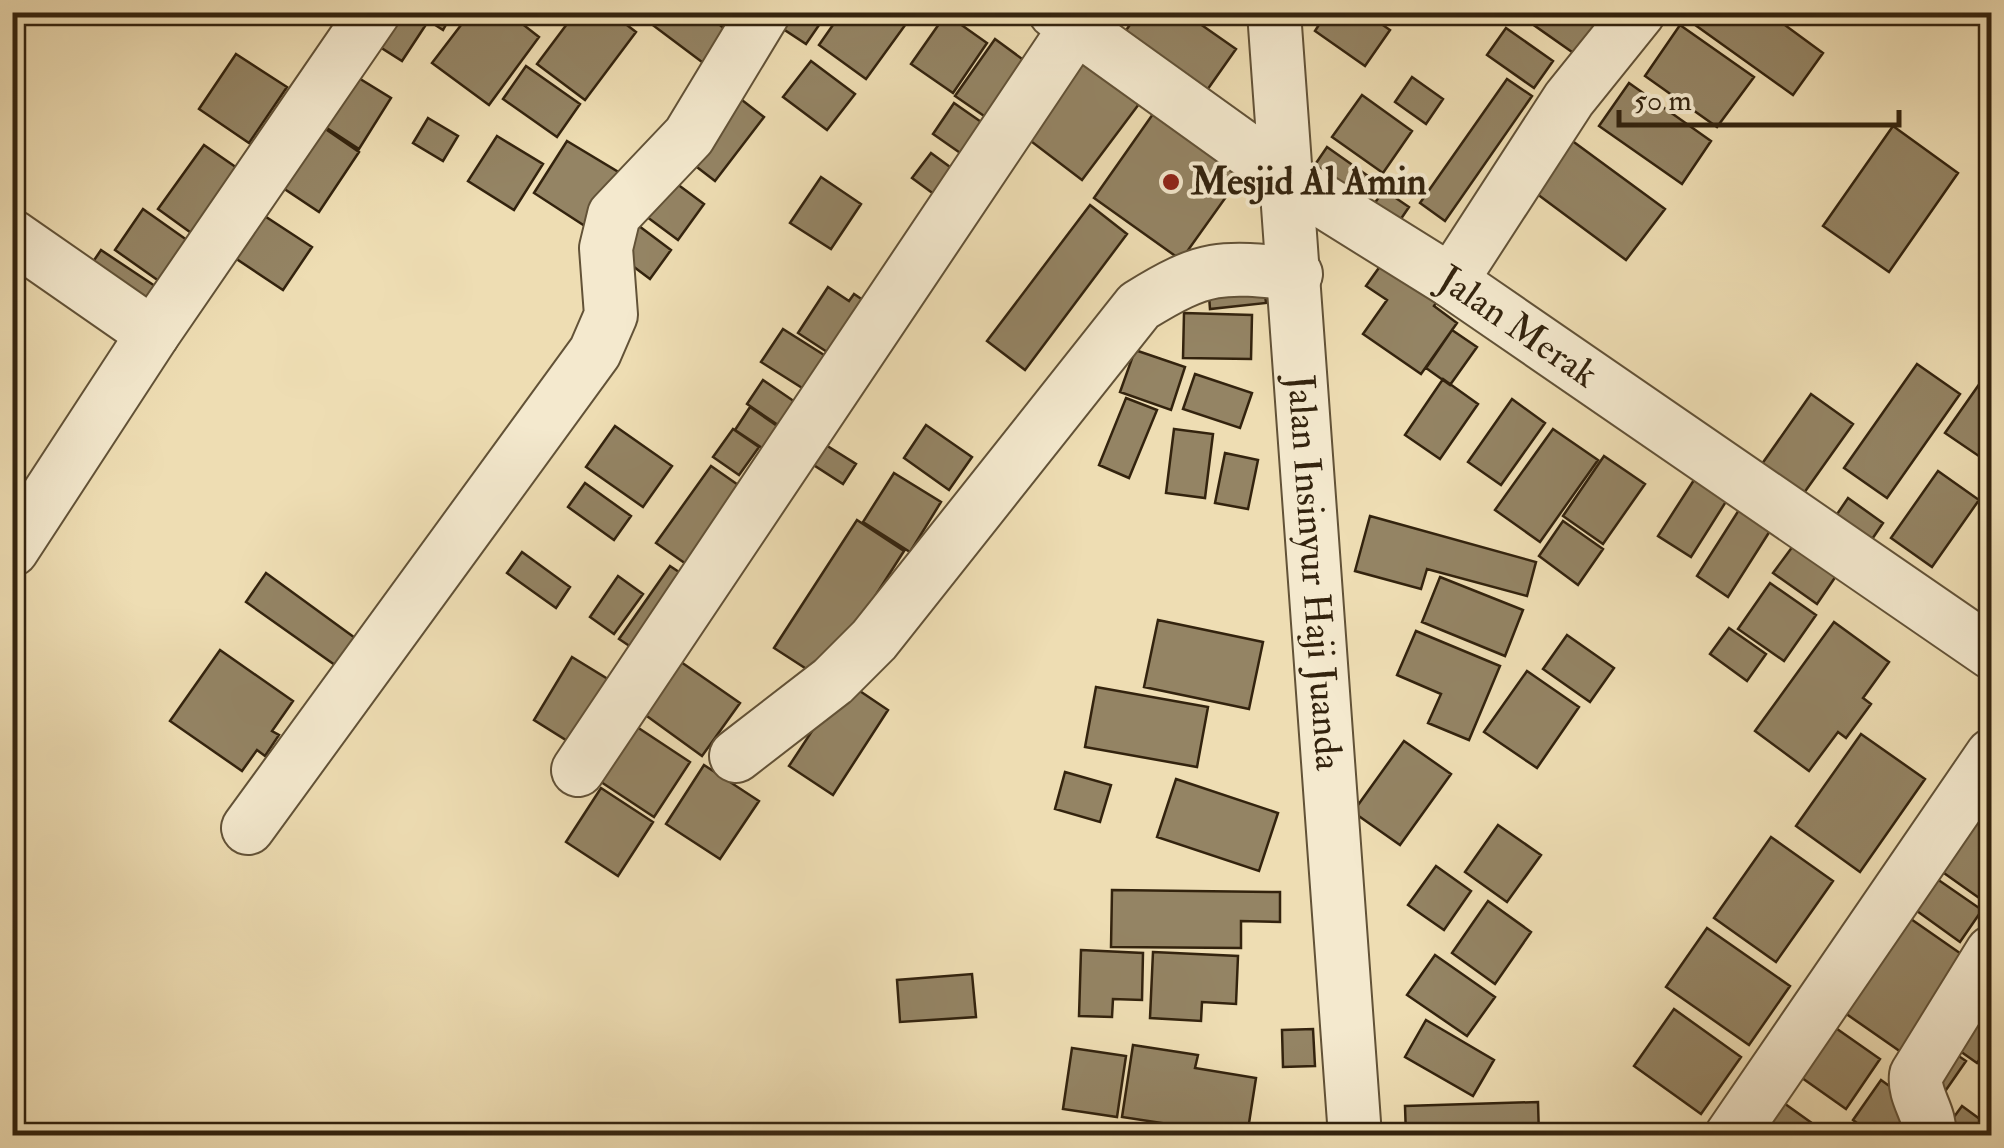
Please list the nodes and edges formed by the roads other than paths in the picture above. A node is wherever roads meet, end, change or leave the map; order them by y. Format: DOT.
graph roads {
  1 [pos="374,12"];
  2 [pos="764,12"];
  3 [pos="1639,12"];
  4 [pos="1275,13"];
  5 [pos="1066,20"];
  6 [pos="1289,180"];
  7 [pos="12,236"];
  8 [pos="1296,274"];
  9 [pos="1451,280"];
  10 [pos="153,334"];
  11 [pos="12,550"];
  12 [pos="1987,642"];
  13 [pos="1992,754"];
  14 [pos="736,756"];
  15 [pos="578,770"];
  16 [pos="248,828"];
  17 [pos="1992,952"];
  18 [pos="1354,1136"];
  19 [pos="1731,1136"];
  20 [pos="1929,1136"];
  1 -- 10 [label="street"];
  2 -- 16 [label="street"];
  3 -- 9 [label="street"];
  4 -- 6 [label="street, Jalan Insinyur Haji Juanda"];
  5 -- 6 [label="street, Jalan Merak"];
  5 -- 15 [label="street"];
  6 -- 8 [label="street, Jalan Insinyur Haji Juanda"];
  6 -- 9 [label="street, Jalan Merak"];
  7 -- 10 [label="street"];
  8 -- 14 [label="street"];
  8 -- 18 [label="street, Jalan Insinyur Haji Juanda"];
  9 -- 12 [label="street, Jalan Merak"];
  10 -- 11 [label="street"];
  13 -- 19 [label="street"];
  17 -- 20 [label="street"];
}
